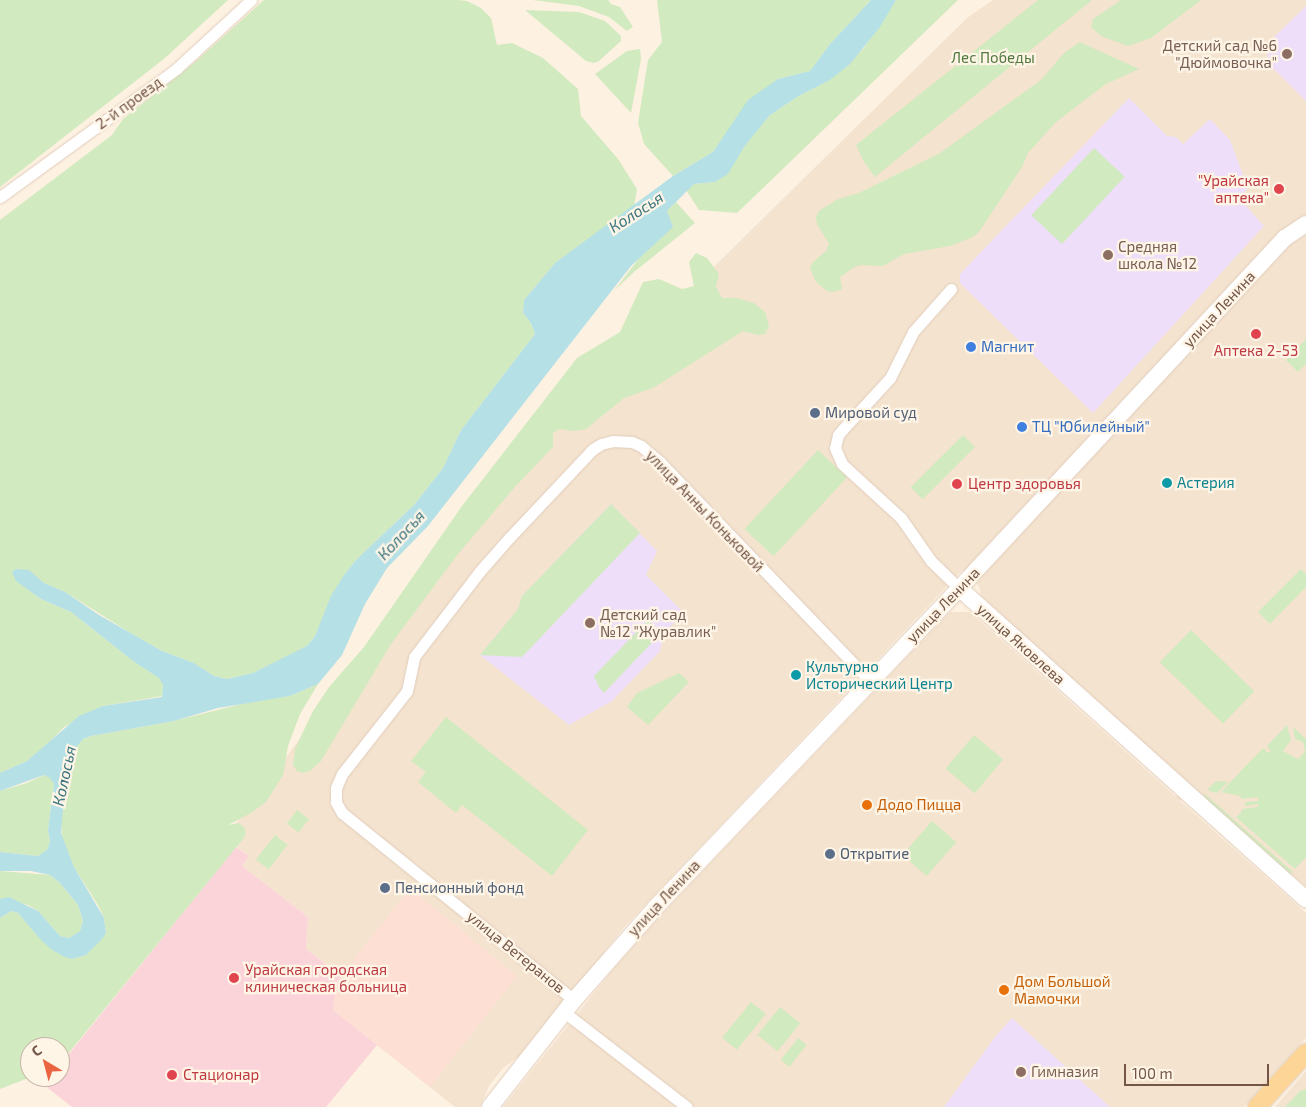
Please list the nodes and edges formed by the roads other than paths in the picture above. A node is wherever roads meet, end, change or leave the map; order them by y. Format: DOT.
graph roads {
  1 [pos="251,0"];
  2 [pos="0,197"];
  3 [pos="1306,224"];
  4 [pos="951,289"];
  5 [pos="959,588"];
  6 [pos="414,657"];
  7 [pos="870,681"];
  8 [pos="1306,899"];
  9 [pos="569,1006"];
  10 [pos="1306,1053"];
  11 [pos="490,1107"];
  12 [pos="688,1107"];
  13 [pos="1257,1107"];
  1 -- 2 [label="street, 2-й проезд"];
  3 -- 5 [label="main road, улица Ленина"];
  4 -- 5 [label="street, улица Яковлева"];
  5 -- 7 [label="main road, улица Ленина"];
  5 -- 8 [label="main road, улица Яковлева"];
  6 -- 7 [label="street, улица Анны Коньковой"];
  6 -- 9 [label="street, улица Ветеранов"];
  7 -- 9 [label="main road, улица Ленина"];
  9 -- 11 [label="main road, улица Ленина"];
  9 -- 12 [label="street, улица Ветеранов"];
  10 -- 13 [label="main road"];
}
